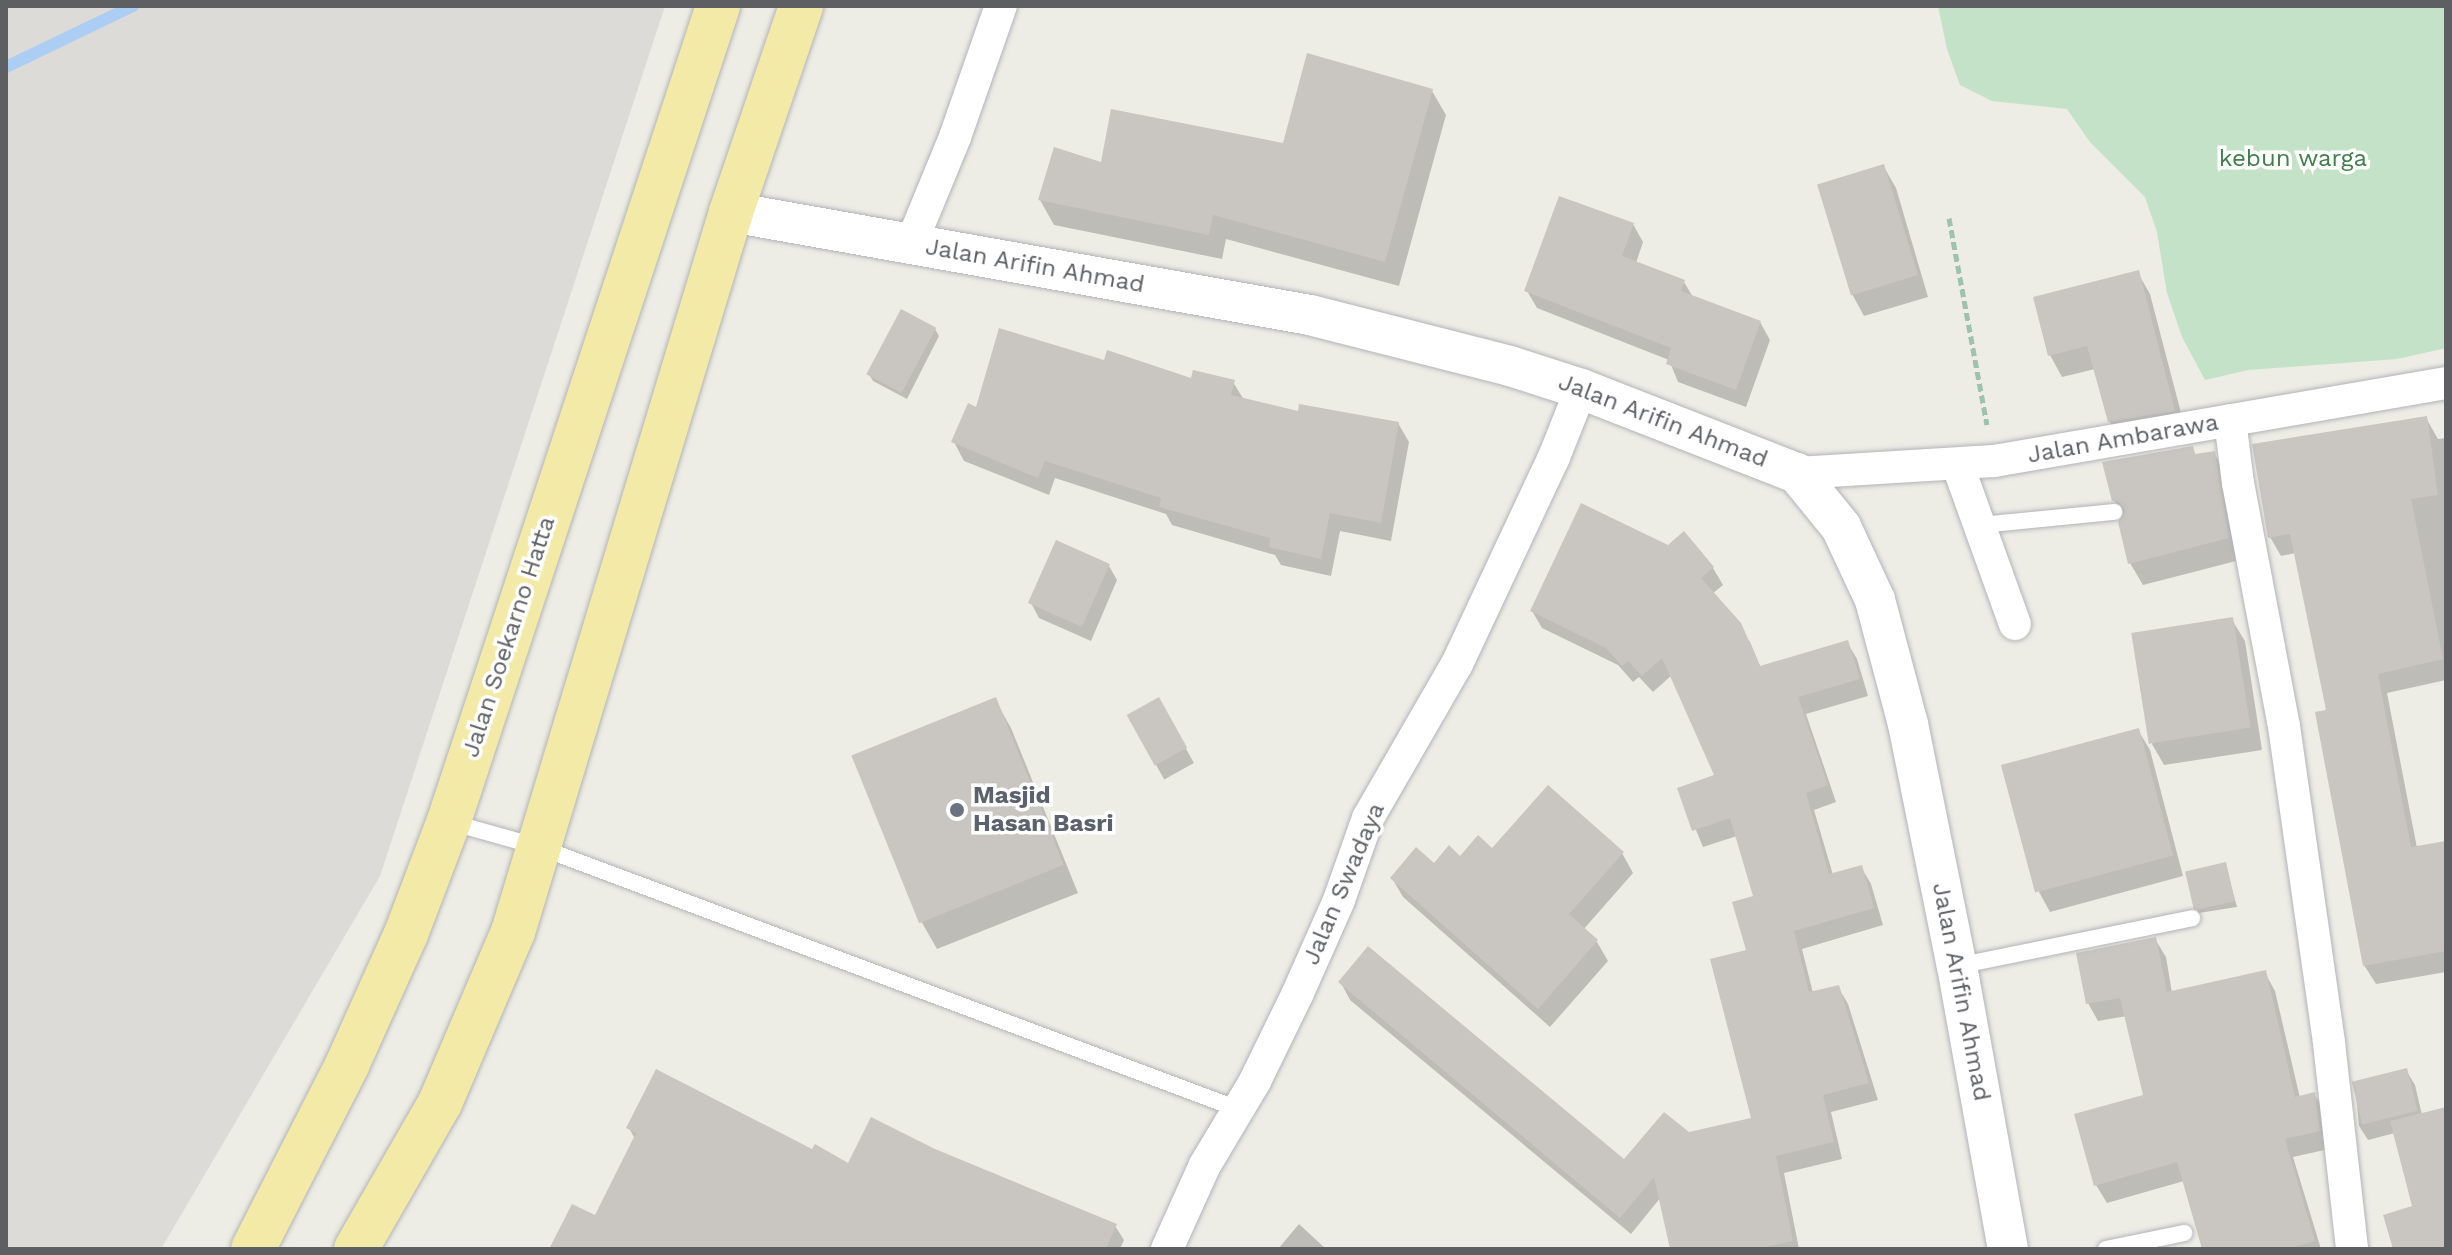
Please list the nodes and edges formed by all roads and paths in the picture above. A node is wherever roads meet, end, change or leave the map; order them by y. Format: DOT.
graph roads {
  1 [pos="718,6"];
  2 [pos="801,6"];
  3 [pos="1001,6"];
  4 [pos="731,212"];
  5 [pos="1949,218"];
  6 [pos="911,244"];
  7 [pos="2446,383"];
  8 [pos="1581,389"];
  9 [pos="2230,420"];
  10 [pos="1994,461"];
  11 [pos="1958,466"];
  12 [pos="1797,473"];
  13 [pos="2114,512"];
  14 [pos="1981,525"];
  15 [pos="2015,624"];
  16 [pos="449,821"];
  17 [pos="539,847"];
  18 [pos="2192,918"];
  19 [pos="1957,966"];
  20 [pos="1238,1109"];
  21 [pos="2184,1233"];
  22 [pos="253,1249"];
  23 [pos="356,1249"];
  24 [pos="1167,1249"];
  25 [pos="2008,1249"];
  26 [pos="2106,1249"];
  27 [pos="2352,1249"];
  1 -- 16 [label="highway, Jalan Soekarno Hatta"];
  2 -- 4 [label="highway"];
  3 -- 6 [label="street"];
  4 -- 6 [label="street, Jalan Arifin Ahmad"];
  4 -- 17 [label="highway"];
  5 -- 10 [label="path"];
  6 -- 8 [label="street, Jalan Arifin Ahmad"];
  7 -- 9 [label="street, Jalan Ambarawa"];
  8 -- 12 [label="street, Jalan Arifin Ahmad"];
  8 -- 20 [label="street, Jalan Swadaya"];
  9 -- 10 [label="street, Jalan Ambarawa"];
  9 -- 27 [label="street"];
  10 -- 11 [label="street, Jalan Ambarawa"];
  11 -- 12 [label="street, Jalan Ambarawa"];
  11 -- 14 [label="street"];
  12 -- 19 [label="street, Jalan Arifin Ahmad"];
  13 -- 14 [label="lane"];
  14 -- 15 [label="street"];
  16 -- 17 [label="lane"];
  16 -- 22 [label="highway, Jalan Soekarno Hatta"];
  17 -- 20 [label="lane"];
  17 -- 23 [label="highway"];
  18 -- 19 [label="lane"];
  19 -- 25 [label="street, Jalan Arifin Ahmad"];
  20 -- 24 [label="street, Jalan Swadaya"];
  21 -- 26 [label="lane"];
}
